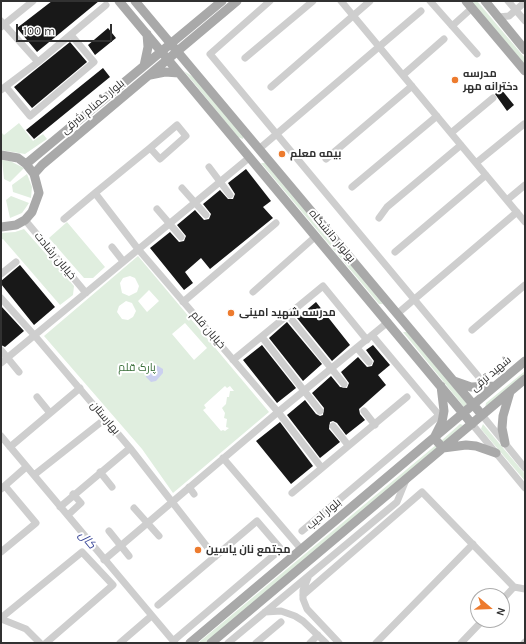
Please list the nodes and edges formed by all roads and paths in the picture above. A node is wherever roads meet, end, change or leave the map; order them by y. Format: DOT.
graph roads {
  1 [pos="33,1"];
  2 [pos="119,1"];
  3 [pos="135,1"];
  4 [pos="222,1"];
  5 [pos="237,1"];
  6 [pos="270,1"];
  7 [pos="313,1"];
  8 [pos="341,1"];
  9 [pos="370,1"];
  10 [pos="430,1"];
  11 [pos="485,1"];
  12 [pos="508,1"];
  13 [pos="525,2"];
  14 [pos="469,4"];
  15 [pos="106,5"];
  16 [pos="515,10"];
  17 [pos="421,11"];
  18 [pos="353,15"];
  19 [pos="498,17"];
  20 [pos="525,22"];
  21 [pos="2,24"];
  22 [pos="452,26"];
  23 [pos="147,34"];
  24 [pos="71,35"];
  25 [pos="444,39"];
  26 [pos="171,43"];
  27 [pos="380,48"];
  28 [pos="525,50"];
  29 [pos="178,51"];
  30 [pos="161,52"];
  31 [pos="477,54"];
  32 [pos="245,58"];
  33 [pos="168,59"];
  34 [pos="38,62"];
  35 [pos="144,66"];
  36 [pos="525,71"];
  37 [pos="180,73"];
  38 [pos="403,75"];
  39 [pos="148,76"];
  40 [pos="412,86"];
  41 [pos="271,87"];
  42 [pos="3,89"];
  43 [pos="493,98"];
  44 [pos="437,116"];
  45 [pos="524,124"];
  46 [pos="451,133"];
  47 [pos="277,134"];
  48 [pos="461,145"];
  49 [pos="150,148"];
  50 [pos="259,149"];
  51 [pos="1,155"];
  52 [pos="250,157"];
  53 [pos="326,159"];
  54 [pos="476,163"];
  55 [pos="26,164"];
  56 [pos="209,167"];
  57 [pos="34,174"];
  58 [pos="486,175"];
  59 [pos="220,182"];
  60 [pos="525,185"];
  61 [pos="352,187"];
  62 [pos="182,188"];
  63 [pos="95,193"];
  64 [pos="230,194"];
  65 [pos="507,200"];
  66 [pos="195,203"];
  67 [pos="157,209"];
  68 [pos="517,212"];
  69 [pos="206,215"];
  70 [pos="379,218"];
  71 [pos="64,219"];
  72 [pos="25,220"];
  73 [pos="525,222"];
  74 [pos="276,223"];
  75 [pos="170,224"];
  76 [pos="1,227"];
  77 [pos="316,236"];
  78 [pos="181,237"];
  79 [pos="112,247"];
  80 [pos="138,249"];
  81 [pos="396,252"];
  82 [pos="124,261"];
  83 [pos="16,262"];
  84 [pos="1,274"];
  85 [pos="525,285"];
  86 [pos="253,292"];
  87 [pos="86,293"];
  88 [pos="1,298"];
  89 [pos="414,300"];
  90 [pos="183,302"];
  91 [pos="397,314"];
  92 [pos="288,315"];
  93 [pos="388,322"];
  94 [pos="472,330"];
  95 [pos="35,336"];
  96 [pos="262,337"];
  97 [pos="370,338"];
  98 [pos="357,348"];
  99 [pos="1,350"];
  100 [pos="7,358"];
  101 [pos="233,360"];
  102 [pos="525,361"];
  103 [pos="369,362"];
  104 [pos="1,363"];
  105 [pos="332,369"];
  106 [pos="19,372"];
  107 [pos="525,379"];
  108 [pos="452,380"];
  109 [pos="344,384"];
  110 [pos="441,386"];
  111 [pos="492,387"];
  112 [pos="80,388"];
  113 [pos="511,390"];
  114 [pos="304,391"];
  115 [pos="37,397"];
  116 [pos="407,397"];
  117 [pos="473,405"];
  118 [pos="320,411"];
  119 [pos="364,411"];
  120 [pos="278,412"];
  121 [pos="50,413"];
  122 [pos="442,413"];
  123 [pos="463,413"];
  124 [pos="482,415"];
  125 [pos="105,419"];
  126 [pos="472,424"];
  127 [pos="375,425"];
  128 [pos="333,426"];
  129 [pos="1,436"];
  130 [pos="434,438"];
  131 [pos="1,440"];
  132 [pos="505,444"];
  133 [pos="348,445"];
  134 [pos="10,447"];
  135 [pos="130,448"];
  136 [pos="442,448"];
  137 [pos="496,452"];
  138 [pos="223,458"];
  139 [pos="321,467"];
  140 [pos="25,468"];
  141 [pos="525,468"];
  142 [pos="100,472"];
  143 [pos="34,475"];
  144 [pos="407,479"];
  145 [pos="3,487"];
  146 [pos="112,487"];
  147 [pos="188,487"];
  148 [pos="525,488"];
  149 [pos="292,493"];
  150 [pos="73,494"];
  151 [pos="194,494"];
  152 [pos="172,502"];
  153 [pos="60,507"];
  154 [pos="134,508"];
  155 [pos="68,515"];
  156 [pos="147,523"];
  157 [pos="109,530"];
  158 [pos="302,531"];
  159 [pos="159,536"];
  160 [pos="473,544"];
  161 [pos="121,545"];
  162 [pos="301,549"];
  163 [pos="1,552"];
  164 [pos="129,556"];
  165 [pos="215,557"];
  166 [pos="104,560"];
  167 [pos="308,576"];
  168 [pos="514,587"];
  169 [pos="525,589"];
  170 [pos="510,591"];
  171 [pos="303,596"];
  172 [pos="158,605"];
  173 [pos="265,612"];
  174 [pos="1,618"];
  175 [pos="149,618"];
  176 [pos="281,622"];
  177 [pos="475,628"];
  178 [pos="318,635"];
  179 [pos="172,642"];
  180 [pos="40,643"];
  181 [pos="46,643"];
  182 [pos="120,643"];
  183 [pos="190,643"];
  184 [pos="212,643"];
  185 [pos="228,643"];
  186 [pos="256,643"];
  187 [pos="310,643"];
  188 [pos="326,643"];
  189 [pos="339,643"];
  190 [pos="376,643"];
  191 [pos="461,643"];
  1 -- 21 [label="street"];
  2 -- 23 [label="main road, بولوار دانشگاه"];
  3 -- 26 [label="main road, بولوار دانشگاه"];
  4 -- 26 [label="main road, بلوار گمنام شرقی"];
  5 -- 29 [label="main road, بلوار گمنام شرقی"];
  6 -- 47 [label="street"];
  7 -- 32 [label="street"];
  8 -- 18 [label="street"];
  9 -- 18 [label="street"];
  10 -- 22 [label="street"];
  11 -- 19 [label="main road"];
  12 -- 16 [label="street"];
  13 -- 16 [label="street"];
  14 -- 22 [label="street"];
  14 -- 36 [label="main road"];
  15 -- 24 [label="street"];
  16 -- 19 [label="street"];
  16 -- 20 [label="street"];
  17 -- 27 [label="street"];
  18 -- 27 [label="street"];
  18 -- 41 [label="street"];
  19 -- 28 [label="main road"];
  21 -- 34 [label="street"];
  22 -- 31 [label="street"];
  23 -- 30 [label="main road, بولوار دانشگاه"];
  23 -- 35 [label="main road"];
  24 -- 34 [label="street"];
  24 -- 42 [label="street"];
  25 -- 38 [label="street"];
  26 -- 29 [label="main road, بولوار دانشگاه"];
  26 -- 30 [label="main road, بلوار گمنام شرقی"];
  27 -- 38 [label="street"];
  27 -- 47 [label="street"];
  29 -- 33 [label="main road, بلوار گمنام شرقی"];
  29 -- 50 [label="main road, بولوار دانشگاه"];
  30 -- 33 [label="main road, بولوار دانشگاه"];
  30 -- 35 [label="main road, بلوار گمنام شرقی"];
  33 -- 37 [label="main road, بولوار دانشگاه"];
  33 -- 39 [label="main road, بلوار گمنام شرقی"];
  34 -- 42 [label="street"];
  35 -- 55 [label="main road, بلوار گمنام شرقی"];
  37 -- 39 [label="main road"];
  37 -- 52 [label="main road, بولوار دانشگاه"];
  38 -- 40 [label="street"];
  39 -- 57 [label="main road, بلوار گمنام شرقی"];
  40 -- 44 [label="street"];
  40 -- 53 [label="street"];
  43 -- 46 [label="street"];
  44 -- 46 [label="street"];
  44 -- 61 [label="street"];
  45 -- 54 [label="street"];
  46 -- 48 [label="street"];
  47 -- 50 [label="street"];
  47 -- 89 [label="street"];
  48 -- 54 [label="street"];
  48 -- 70 [label="street"];
  49 -- 49 [label="street"];
  49 -- 63 [label="street"];
  50 -- 91 [label="main road, بولوار دانشگاه"];
  51 -- 55 [label="main road"];
  52 -- 59 [label="street"];
  52 -- 77 [label="main road, بولوار دانشگاه"];
  54 -- 58 [label="street"];
  55 -- 57 [label="main road"];
  56 -- 59 [label="street"];
  57 -- 72 [label="main road"];
  58 -- 65 [label="street"];
  58 -- 81 [label="street"];
  59 -- 64 [label="street"];
  59 -- 66 [label="street"];
  60 -- 65 [label="street"];
  62 -- 66 [label="street"];
  63 -- 71 [label="street"];
  63 -- 80 [label="street, خیابان قلم"];
  65 -- 68 [label="street"];
  66 -- 69 [label="street"];
  66 -- 75 [label="street"];
  67 -- 75 [label="street"];
  68 -- 73 [label="street"];
  68 -- 89 [label="street"];
  72 -- 76 [label="main road"];
  72 -- 87 [label="street, خیابان رشادت"];
  74 -- 90 [label="street"];
  75 -- 78 [label="street"];
  75 -- 80 [label="street"];
  77 -- 86 [label="street"];
  77 -- 93 [label="main road, بولوار دانشگاه"];
  79 -- 82 [label="street"];
  80 -- 82 [label="street"];
  80 -- 90 [label="street, خیابان قلم"];
  82 -- 87 [label="street"];
  83 -- 84 [label="street"];
  85 -- 94 [label="street"];
  87 -- 95 [label="street"];
  88 -- 95 [label="street, بهارستان"];
  89 -- 91 [label="street"];
  89 -- 111 [label="street"];
  90 -- 101 [label="street, خیابان قلم"];
  91 -- 108 [label="main road, بولوار دانشگاه"];
  92 -- 96 [label="street"];
  92 -- 97 [label="street"];
  92 -- 105 [label="street"];
  93 -- 97 [label="street"];
  93 -- 110 [label="main road, بولوار دانشگاه"];
  95 -- 100 [label="street"];
  95 -- 112 [label="street, بهارستان"];
  96 -- 101 [label="street"];
  96 -- 114 [label="street"];
  97 -- 98 [label="street"];
  97 -- 122 [label="street"];
  98 -- 103 [label="street"];
  98 -- 105 [label="street"];
  99 -- 100 [label="street"];
  100 -- 104 [label="street"];
  100 -- 106 [label="street"];
  101 -- 120 [label="street, خیابان قلم"];
  102 -- 111 [label="main road, شهید ترقی"];
  105 -- 109 [label="street"];
  105 -- 114 [label="street"];
  107 -- 113 [label="main road"];
  108 -- 111 [label="main road"];
  108 -- 117 [label="main road, بولوار دانشگاه"];
  110 -- 122 [label="main road"];
  110 -- 123 [label="main road, بولوار دانشگاه"];
  111 -- 117 [label="main road, شهید ترقی"];
  112 -- 121 [label="street"];
  112 -- 125 [label="street, بهارستان"];
  113 -- 124 [label="main road"];
  113 -- 132 [label="main road"];
  114 -- 118 [label="street"];
  114 -- 120 [label="street"];
  115 -- 121 [label="street"];
  116 -- 127 [label="street"];
  117 -- 123 [label="main road, بلوار ادیب"];
  117 -- 124 [label="main road, بولوار دانشگاه"];
  119 -- 127 [label="street"];
  120 -- 138 [label="street"];
  120 -- 139 [label="street, خیابان قلم"];
  121 -- 134 [label="street"];
  122 -- 130 [label="main road"];
  122 -- 158 [label="street"];
  123 -- 126 [label="main road, بولوار دانشگاه"];
  123 -- 130 [label="main road, بلوار ادیب"];
  124 -- 126 [label="main road"];
  124 -- 132 [label="street, بولوار دانشگاه"];
  125 -- 135 [label="street, بهارستان"];
  125 -- 143 [label="street"];
  126 -- 136 [label="main road"];
  126 -- 137 [label="street, بولوار دانشگاه"];
  127 -- 133 [label="street"];
  128 -- 133 [label="street"];
  129 -- 134 [label="street"];
  130 -- 136 [label="main road"];
  130 -- 162 [label="main road, بلوار ادیب"];
  131 -- 140 [label="street"];
  132 -- 141 [label="street, بولوار دانشگاه"];
  133 -- 139 [label="street"];
  134 -- 143 [label="street"];
  135 -- 142 [label="street"];
  135 -- 152 [label="street, بهارستان"];
  136 -- 137 [label="main road"];
  136 -- 144 [label="main road"];
  137 -- 148 [label="street, بولوار دانشگاه"];
  138 -- 147 [label="street"];
  138 -- 162 [label="street"];
  139 -- 149 [label="street"];
  140 -- 145 [label="street"];
  140 -- 175 [label="street"];
  142 -- 146 [label="street"];
  142 -- 150 [label="street"];
  143 -- 153 [label="street"];
  144 -- 167 [label="street"];
  144 -- 184 [label="main road"];
  145 -- 163 [label="street"];
  147 -- 151 [label="street"];
  147 -- 152 [label="street"];
  150 -- 153 [label="street"];
  150 -- 155 [label="street"];
  152 -- 156 [label="street"];
  152 -- 165 [label="street, بهارستان"];
  153 -- 155 [label="street"];
  154 -- 156 [label="street"];
  155 -- 166 [label="street"];
  156 -- 159 [label="street"];
  156 -- 161 [label="street"];
  157 -- 161 [label="street"];
  160 -- 168 [label="street"];
  160 -- 171 [label="street"];
  160 -- 190 [label="street"];
  161 -- 164 [label="street"];
  161 -- 166 [label="street"];
  162 -- 183 [label="main road, بلوار ادیب"];
  165 -- 172 [label="street"];
  165 -- 179 [label="street"];
  166 -- 179 [label="street"];
  167 -- 171 [label="street"];
  167 -- 173 [label="street"];
  168 -- 169 [label="street"];
  168 -- 170 [label="street"];
  171 -- 189 [label="street"];
  173 -- 178 [label="street"];
  173 -- 185 [label="street"];
  174 -- 180 [label="street"];
  174 -- 181 [label="street"];
  175 -- 179 [label="street"];
  175 -- 182 [label="street"];
  176 -- 186 [label="street"];
  177 -- 191 [label="street"];
  178 -- 187 [label="street"];
  178 -- 188 [label="street"];
}
